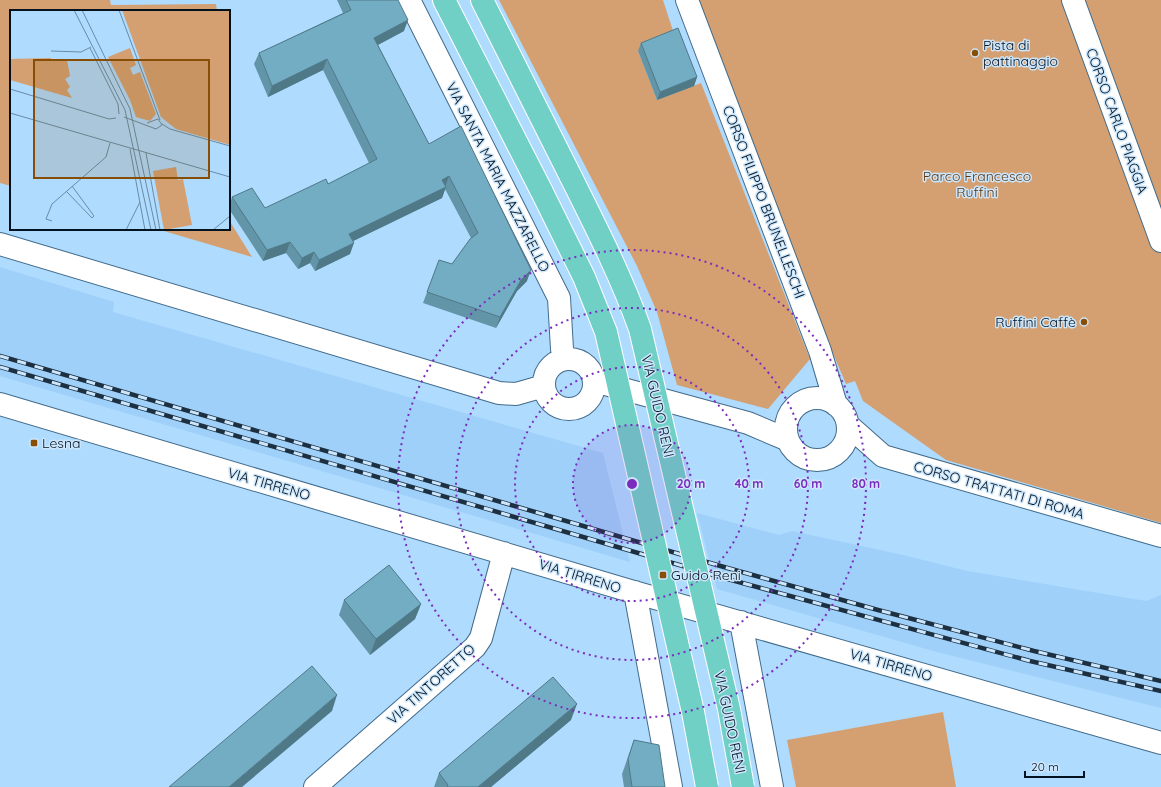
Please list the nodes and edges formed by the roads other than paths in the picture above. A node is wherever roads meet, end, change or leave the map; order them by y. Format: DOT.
graph roads {
  1 [pos="409,0"];
  2 [pos="444,0"];
  3 [pos="482,0"];
  4 [pos="687,0"];
  5 [pos="1073,0"];
  6 [pos="1161,241"];
  7 [pos="0,244"];
  8 [pos="820,351"];
  9 [pos="565,359"];
  10 [pos="594,381"];
  11 [pos="544,386"];
  12 [pos="0,404"];
  13 [pos="836,405"];
  14 [pos="796,407"];
  15 [pos="748,423"];
  16 [pos="848,425"];
  17 [pos="788,440"];
  18 [pos="830,456"];
  19 [pos="883,456"];
  20 [pos="1161,536"];
  21 [pos="504,553"];
  22 [pos="635,592"];
  23 [pos="741,622"];
  24 [pos="1161,743"];
  25 [pos="315,787"];
  26 [pos="671,787"];
  27 [pos="707,787"];
  28 [pos="743,787"];
  29 [pos="772,787"];
  1 -- 9 [label="street, VIA SANTA MARIA MAZZARELLO"];
  2 -- 27 [label="main road, bridge"];
  3 -- 28 [label="main road, VIA GUIDO RENI, bridge"];
  4 -- 8 [label="street, CORSO FILIPPO BRUNELLESCHI"];
  5 -- 6 [label="street, CORSO CARLO PIAGGIA"];
  7 -- 11 [label="street"];
  8 -- 13 [label="street, CORSO FILIPPO BRUNELLESCHI"];
  8 -- 14 [label="street"];
  9 -- 10 [label="street"];
  9 -- 11 [label="street"];
  10 -- 11 [label="street"];
  10 -- 15 [label="street"];
  12 -- 21 [label="street, VIA TIRRENO"];
  13 -- 14 [label="street"];
  13 -- 16 [label="street"];
  14 -- 15 [label="street"];
  14 -- 17 [label="street"];
  15 -- 17 [label="street"];
  16 -- 18 [label="street"];
  16 -- 19 [label="street, CORSO TRATTATI DI ROMA"];
  17 -- 18 [label="street"];
  18 -- 19 [label="street"];
  19 -- 20 [label="street, CORSO TRATTATI DI ROMA"];
  21 -- 22 [label="street, VIA TIRRENO"];
  21 -- 25 [label="street, VIA TINTORETTO"];
  22 -- 23 [label="street, VIA TIRRENO"];
  22 -- 26 [label="street"];
  23 -- 24 [label="street, VIA TIRRENO"];
  23 -- 29 [label="street, VIA GUIDO RENI"];
}
